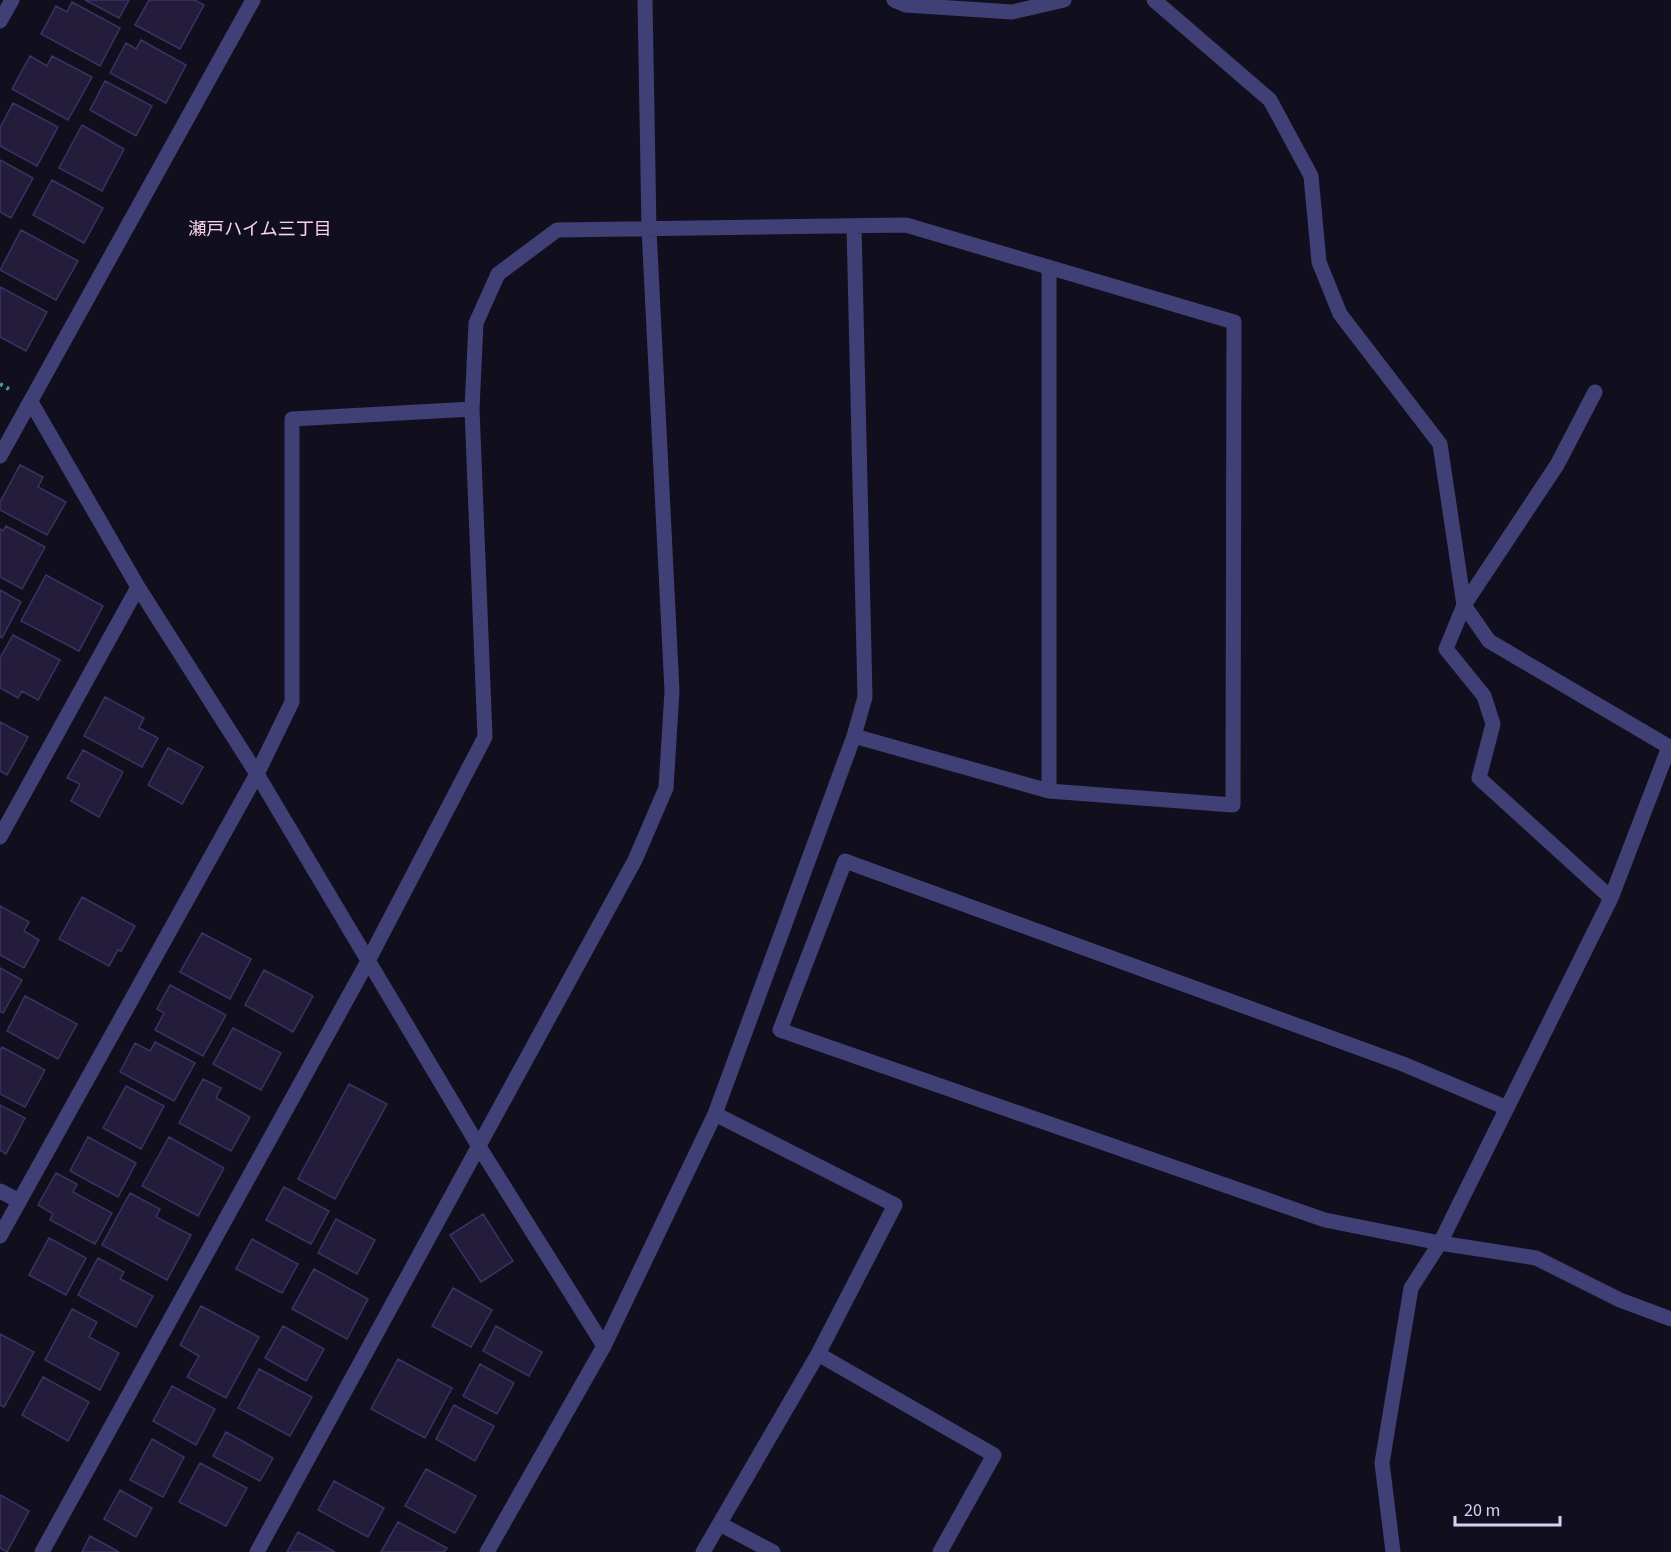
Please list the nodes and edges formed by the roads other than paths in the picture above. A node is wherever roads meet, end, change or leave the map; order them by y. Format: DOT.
graph roads {
  1 [pos="12,0"];
  2 [pos="253,0"];
  3 [pos="645,0"];
  4 [pos="894,0"];
  5 [pos="1064,0"];
  6 [pos="1154,0"];
  7 [pos="0,21"];
  8 [pos="854,226"];
  9 [pos="649,229"];
  10 [pos="1048,267"];
  11 [pos="1595,392"];
  12 [pos="31,402"];
  13 [pos="472,409"];
  14 [pos="0,456"];
  15 [pos="138,587"];
  16 [pos="1464,605"];
  17 [pos="854,736"];
  18 [pos="1670,747"];
  19 [pos="257,774"];
  20 [pos="1049,791"];
  21 [pos="0,837"];
  22 [pos="1611,898"];
  23 [pos="368,961"];
  24 [pos="1507,1108"];
  25 [pos="715,1114"];
  26 [pos="478,1145"];
  27 [pos="0,1191"];
  28 [pos="19,1201"];
  29 [pos="0,1236"];
  30 [pos="1440,1243"];
  31 [pos="1671,1319"];
  32 [pos="604,1346"];
  33 [pos="818,1354"];
  34 [pos="720,1524"];
  35 [pos="42,1552"];
  36 [pos="257,1552"];
  37 [pos="487,1552"];
  38 [pos="703,1552"];
  39 [pos="773,1552"];
  40 [pos="940,1552"];
  41 [pos="1393,1552"];
  1 -- 7 [label="street"];
  2 -- 12 [label="street"];
  3 -- 9 [label="street"];
  4 -- 5 [label="street"];
  6 -- 16 [label="street"];
  8 -- 9 [label="street"];
  8 -- 10 [label="street"];
  8 -- 17 [label="street"];
  9 -- 13 [label="street"];
  9 -- 26 [label="street"];
  10 -- 20 [label="street"];
  10 -- 20 [label="street"];
  11 -- 16 [label="street"];
  12 -- 14 [label="street"];
  12 -- 15 [label="street"];
  13 -- 19 [label="street"];
  13 -- 23 [label="street"];
  15 -- 19 [label="street"];
  15 -- 21 [label="street"];
  16 -- 18 [label="street"];
  16 -- 22 [label="street"];
  17 -- 20 [label="street"];
  17 -- 25 [label="street"];
  18 -- 22 [label="street"];
  19 -- 23 [label="street"];
  19 -- 28 [label="street"];
  22 -- 24 [label="street"];
  23 -- 26 [label="street"];
  23 -- 35 [label="street"];
  24 -- 30 [label="street"];
  24 -- 30 [label="street"];
  25 -- 32 [label="street"];
  25 -- 33 [label="street"];
  26 -- 32 [label="street"];
  26 -- 36 [label="street"];
  27 -- 28 [label="street"];
  28 -- 29 [label="street"];
  30 -- 31 [label="street"];
  30 -- 41 [label="street"];
  32 -- 37 [label="street"];
  33 -- 34 [label="street"];
  33 -- 40 [label="street"];
  34 -- 38 [label="street"];
  34 -- 39 [label="street"];
}
